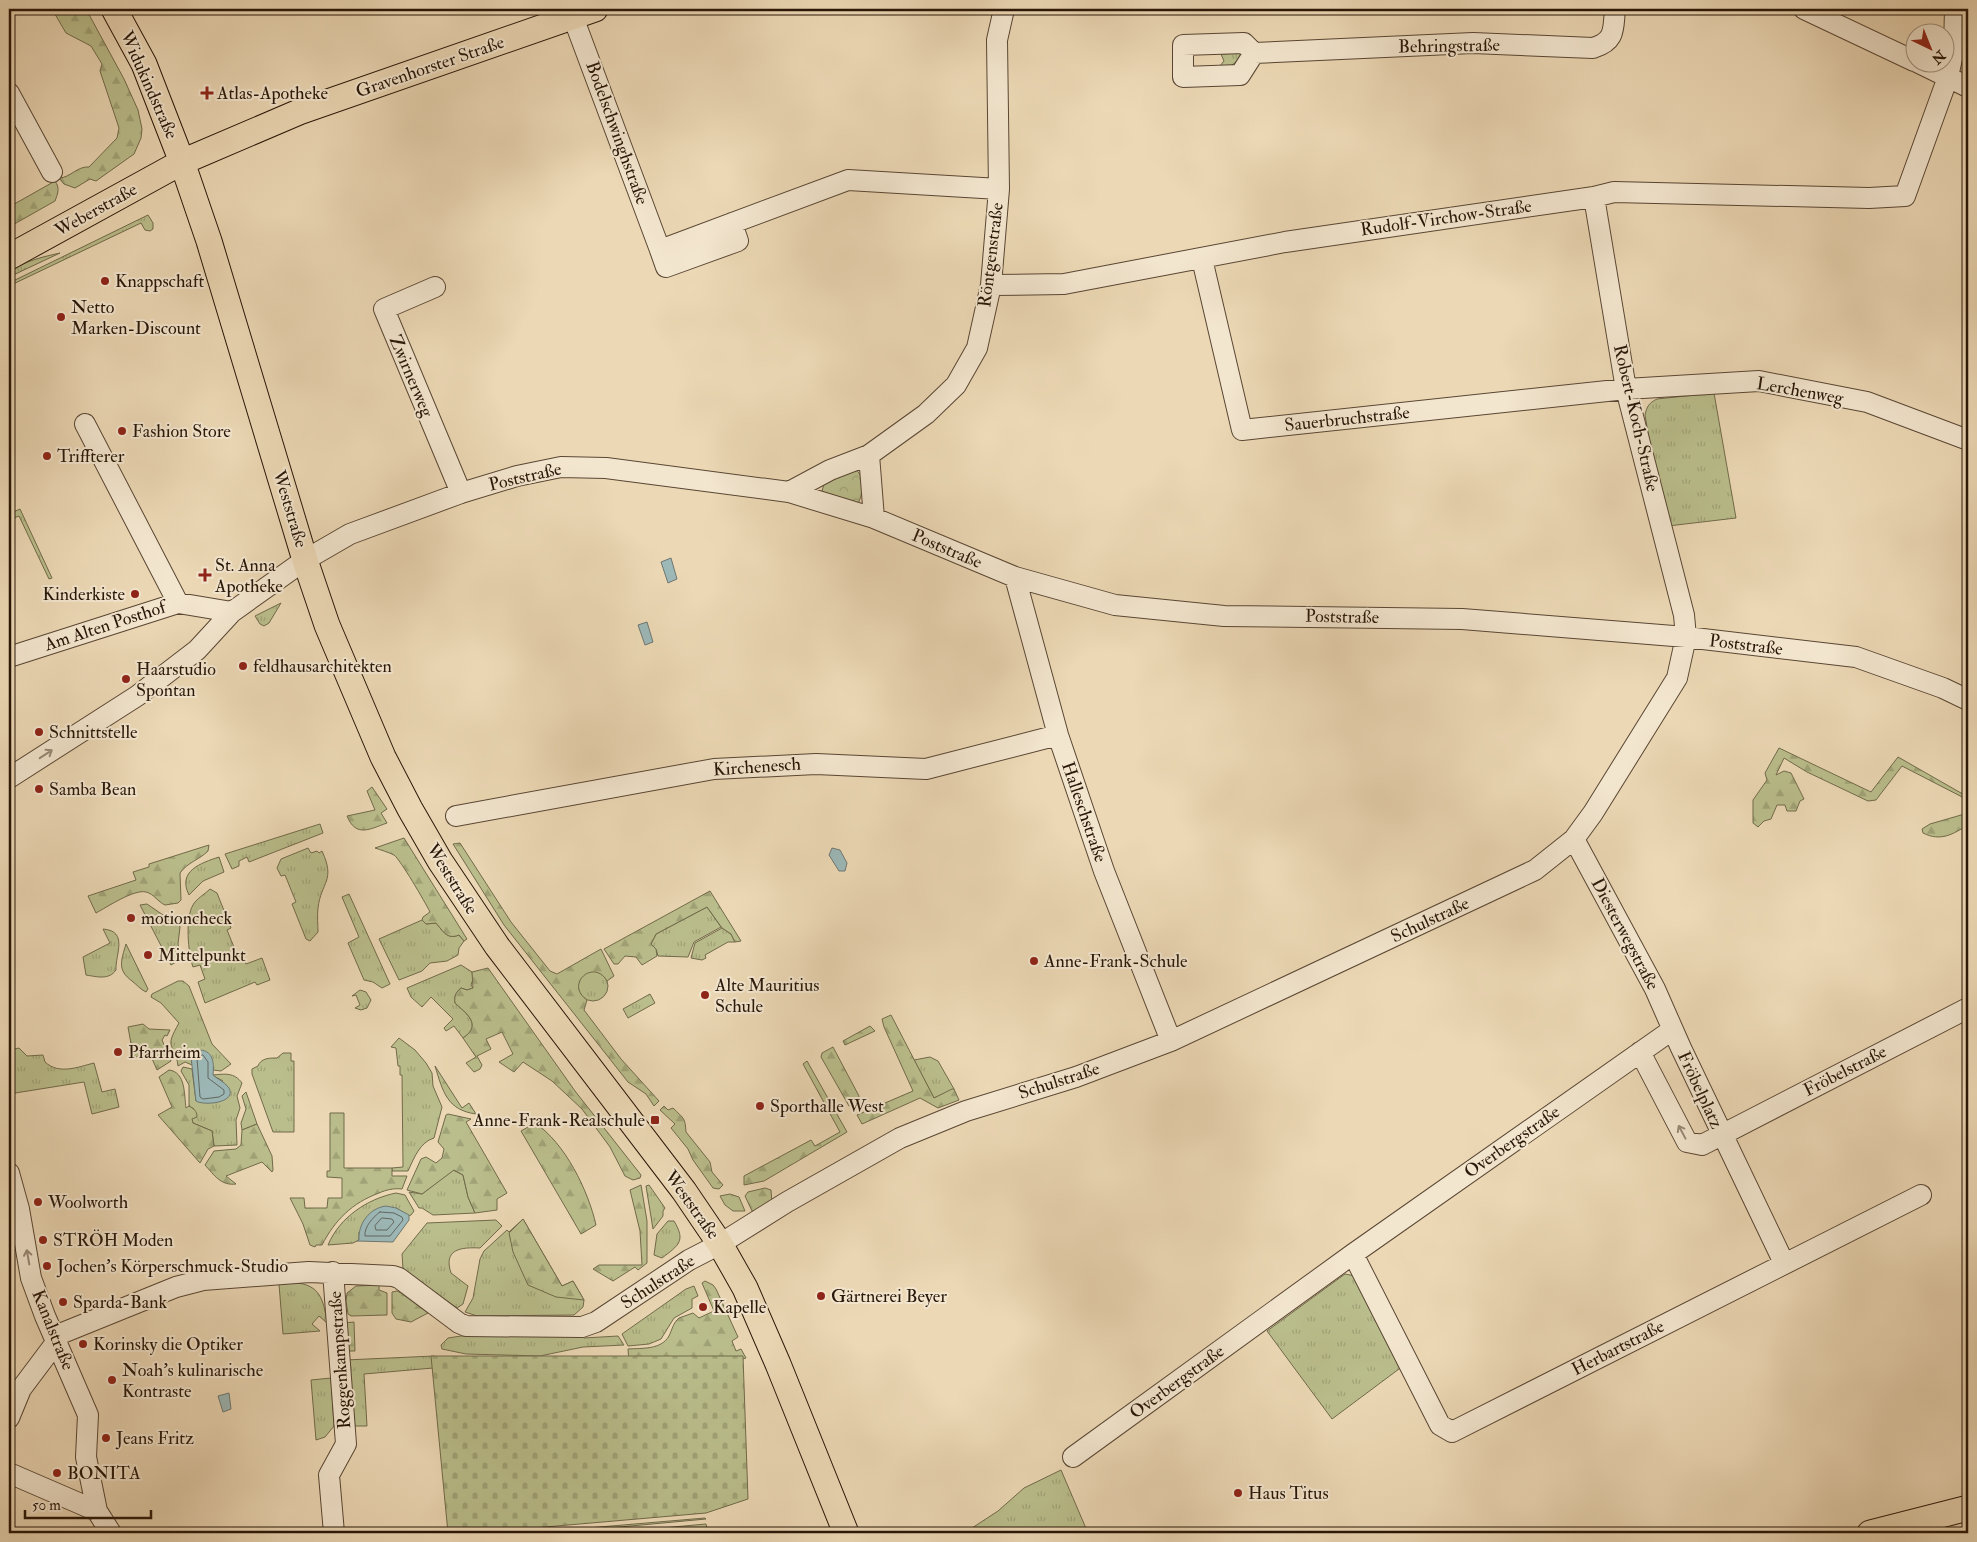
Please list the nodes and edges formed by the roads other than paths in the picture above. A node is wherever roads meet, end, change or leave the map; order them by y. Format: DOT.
graph roads {
  1 [pos="114,9"];
  2 [pos="1004,9"];
  3 [pos="1615,9"];
  4 [pos="1804,9"];
  5 [pos="1955,9"];
  6 [pos="580,11"];
  7 [pos="1254,53"];
  8 [pos="1904,56"];
  9 [pos="1936,72"];
  10 [pos="1948,78"];
  11 [pos="1968,87"];
  12 [pos="9,93"];
  13 [pos="182,162"];
  14 [pos="52,172"];
  15 [pos="999,188"];
  16 [pos="1594,197"];
  17 [pos="9,257"];
  18 [pos="1202,259"];
  19 [pos="991,284"];
  20 [pos="434,288"];
  21 [pos="1626,389"];
  22 [pos="85,424"];
  23 [pos="1968,440"];
  24 [pos="869,455"];
  25 [pos="789,492"];
  26 [pos="461,493"];
  27 [pos="874,518"];
  28 [pos="305,560"];
  29 [pos="1014,577"];
  30 [pos="178,603"];
  31 [pos="232,612"];
  32 [pos="1686,638"];
  33 [pos="9,657"];
  34 [pos="1968,700"];
  35 [pos="1058,735"];
  36 [pos="9,778"];
  37 [pos="456,816"];
  38 [pos="1574,839"];
  39 [pos="1968,1008"];
  40 [pos="1672,1030"];
  41 [pos="1171,1041"];
  42 [pos="1640,1052"];
  43 [pos="1723,1134"];
  44 [pos="9,1173"];
  45 [pos="1921,1195"];
  46 [pos="720,1244"];
  47 [pos="1353,1254"];
  48 [pos="1784,1263"];
  49 [pos="333,1272"];
  50 [pos="56,1338"];
  51 [pos="9,1418"];
  52 [pos="86,1453"];
  53 [pos="1073,1456"];
  54 [pos="9,1473"];
  55 [pos="70,1499"];
  56 [pos="1968,1508"];
  57 [pos="97,1511"];
  58 [pos="111,1533"];
  59 [pos="334,1533"];
  60 [pos="846,1533"];
  61 [pos="1870,1533"];
  1 -- 13 [label="main road, Widukindstraße"];
  2 -- 15 [label="street, Röntgenstraße"];
  3 -- 7 [label="street, Behringstraße"];
  4 -- 8 [label="street"];
  5 -- 10 [label="street"];
  6 -- 13 [label="main road, Gravenhorster Straße"];
  6 -- 15 [label="street, Bodelschwinghstraße"];
  9 -- 10 [label="street"];
  10 -- 11 [label="street"];
  10 -- 16 [label="street, Rudolf-Virchow-Straße"];
  12 -- 14 [label="street"];
  13 -- 17 [label="main road, Weberstraße"];
  13 -- 28 [label="main road, Weststraße"];
  15 -- 19 [label="street, Röntgenstraße"];
  16 -- 18 [label="street, Rudolf-Virchow-Straße"];
  16 -- 21 [label="street, Robert-Koch-Straße"];
  18 -- 19 [label="street, Rudolf-Virchow-Straße"];
  18 -- 21 [label="street, Sauerbruchstraße"];
  19 -- 24 [label="street, Röntgenstraße"];
  20 -- 26 [label="street, Zwirnerweg"];
  21 -- 23 [label="street, Lerchenweg"];
  21 -- 32 [label="street, Robert-Koch-Straße"];
  22 -- 30 [label="street"];
  24 -- 25 [label="street, Röntgenstraße"];
  24 -- 27 [label="street"];
  25 -- 26 [label="street, Poststraße"];
  25 -- 27 [label="street, Poststraße"];
  26 -- 28 [label="street, Poststraße"];
  27 -- 29 [label="street, Poststraße"];
  28 -- 31 [label="street, Poststraße"];
  28 -- 46 [label="main road, Weststraße"];
  29 -- 32 [label="street, Poststraße"];
  29 -- 35 [label="street, Halleschstraße"];
  30 -- 31 [label="street, Am Alten Posthof"];
  30 -- 33 [label="street, Am Alten Posthof"];
  36 -- 31 [label="street, Poststraße, one-way"];
  32 -- 34 [label="street, Poststraße"];
  32 -- 38 [label="street, Schulstraße"];
  35 -- 37 [label="street, Kirchenesch"];
  35 -- 41 [label="street, Halleschstraße"];
  38 -- 40 [label="street, Diesterwegstraße"];
  38 -- 41 [label="street, Schulstraße"];
  39 -- 43 [label="street, Fröbelstraße"];
  40 -- 42 [label="street, Overbergstraße"];
  40 -- 43 [label="street, Fröbelplatz"];
  41 -- 46 [label="street, Schulstraße"];
  43 -- 42 [label="street, Fröbelplatz, one-way"];
  42 -- 47 [label="street, Overbergstraße"];
  43 -- 48 [label="street"];
  50 -- 44 [label="street, Kanalstraße, one-way"];
  45 -- 48 [label="street, Herbartstraße"];
  46 -- 49 [label="street, Schulstraße"];
  46 -- 60 [label="main road, Weststraße"];
  47 -- 48 [label="street, Herbartstraße"];
  47 -- 53 [label="street, Overbergstraße"];
  49 -- 50 [label="street, Schulstraße"];
  49 -- 59 [label="street, Roggenkampstraße"];
  50 -- 51 [label="street"];
  50 -- 52 [label="street, Kanalstraße"];
  52 -- 55 [label="street"];
  52 -- 57 [label="street"];
  54 -- 55 [label="street"];
  55 -- 57 [label="street"];
  56 -- 61 [label="main road"];
  57 -- 58 [label="street"];
}
